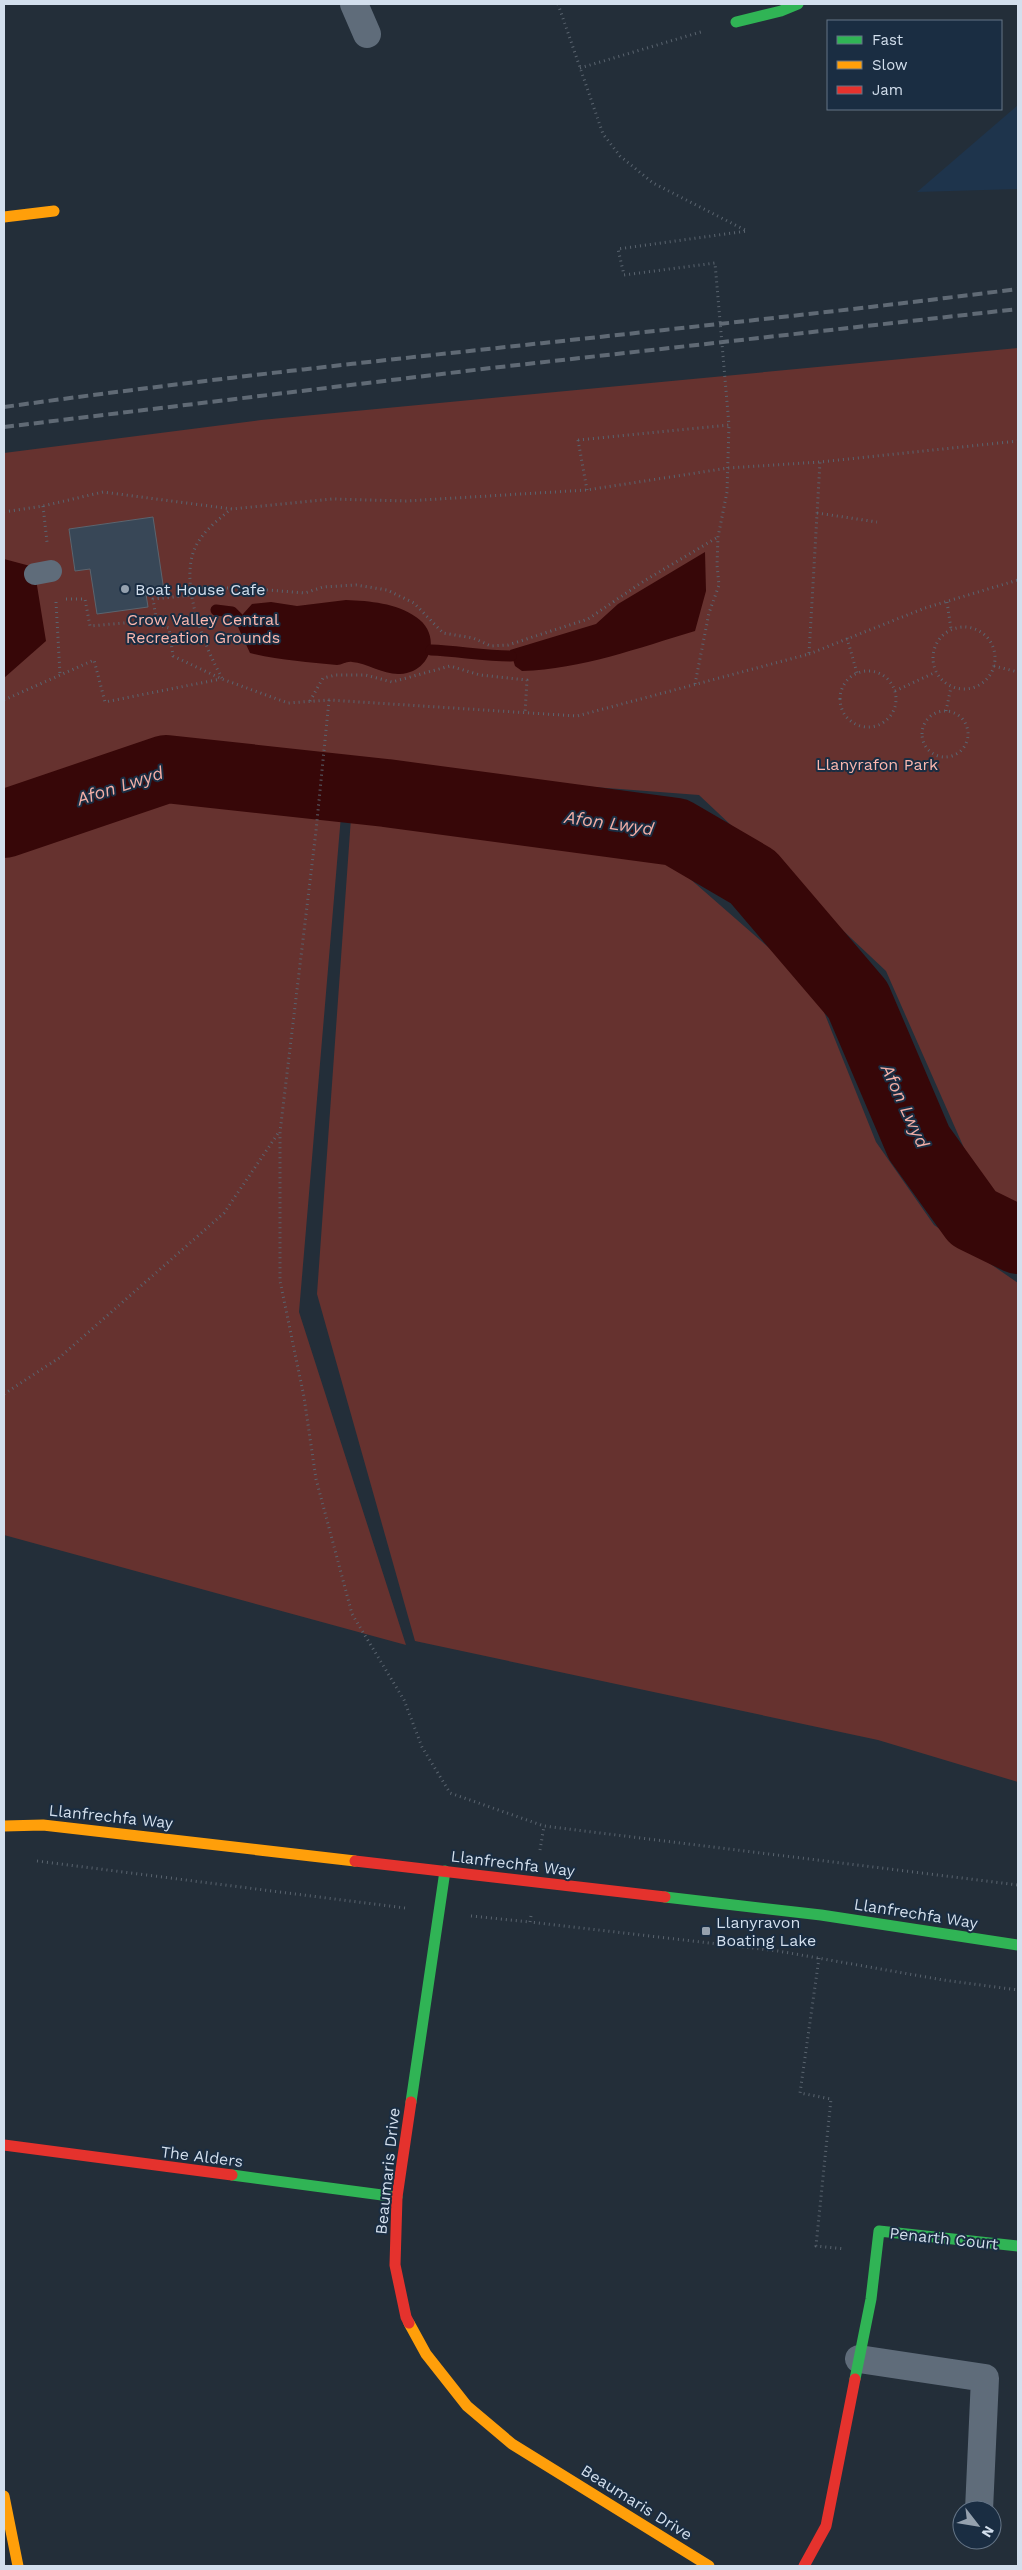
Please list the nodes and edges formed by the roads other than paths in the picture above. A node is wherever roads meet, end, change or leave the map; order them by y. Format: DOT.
graph roads {
  1 [pos="354,4"];
  2 [pos="798,4"];
  3 [pos="736,22"];
  4 [pos="367,34"];
  5 [pos="54,212"];
  6 [pos="4,217"];
  7 [pos="4,1826"];
  8 [pos="445,1871"];
  9 [pos="1018,1945"];
  10 [pos="4,2145"];
  11 [pos="397,2197"];
  12 [pos="1018,2246"];
  13 [pos="859,2359"];
  14 [pos="4,2496"];
  15 [pos="979,2500"];
  16 [pos="18,2566"];
  17 [pos="709,2566"];
  18 [pos="804,2566"];
  1 -- 4 [label="street"];
  2 -- 3 [label="street"];
  5 -- 6 [label="street"];
  7 -- 8 [label="street, Llanfrechfa Way"];
  8 -- 9 [label="street, Llanfrechfa Way"];
  8 -- 11 [label="street, Beaumaris Drive"];
  10 -- 11 [label="street, The Alders"];
  11 -- 17 [label="street, Beaumaris Drive"];
  12 -- 13 [label="street, Penarth Court"];
  13 -- 15 [label="street"];
  13 -- 18 [label="street, Penarth Court"];
  14 -- 16 [label="street"];
}
